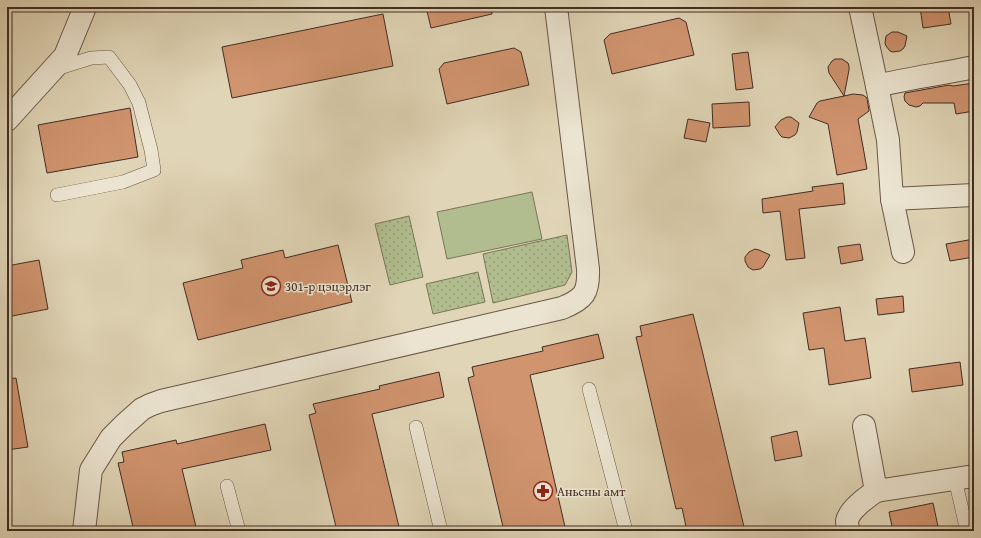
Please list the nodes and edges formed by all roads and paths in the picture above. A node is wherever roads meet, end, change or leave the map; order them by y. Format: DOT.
graph roads {
  1 [pos="85,7"];
  2 [pos="556,7"];
  3 [pos="860,7"];
  4 [pos="974,67"];
  5 [pos="52,70"];
  6 [pos="877,86"];
  7 [pos="7,120"];
  8 [pos="56,195"];
  9 [pos="974,195"];
  10 [pos="892,199"];
  11 [pos="903,252"];
  12 [pos="589,389"];
  13 [pos="864,426"];
  14 [pos="416,427"];
  15 [pos="965,477"];
  16 [pos="227,486"];
  17 [pos="876,492"];
  18 [pos="84,531"];
  19 [pos="239,531"];
  20 [pos="441,531"];
  21 [pos="626,531"];
  22 [pos="848,531"];
  23 [pos="968,531"];
  1 -- 5 [label="street"];
  2 -- 18 [label="street"];
  3 -- 6 [label="street"];
  4 -- 6 [label="street"];
  5 -- 7 [label="street"];
  5 -- 8 [label="lane"];
  6 -- 10 [label="street"];
  9 -- 10 [label="street"];
  10 -- 11 [label="street"];
  12 -- 21 [label="lane"];
  13 -- 17 [label="street"];
  14 -- 20 [label="lane"];
  15 -- 17 [label="street"];
  15 -- 23 [label="lane"];
  16 -- 19 [label="lane"];
  17 -- 22 [label="street"];
}
